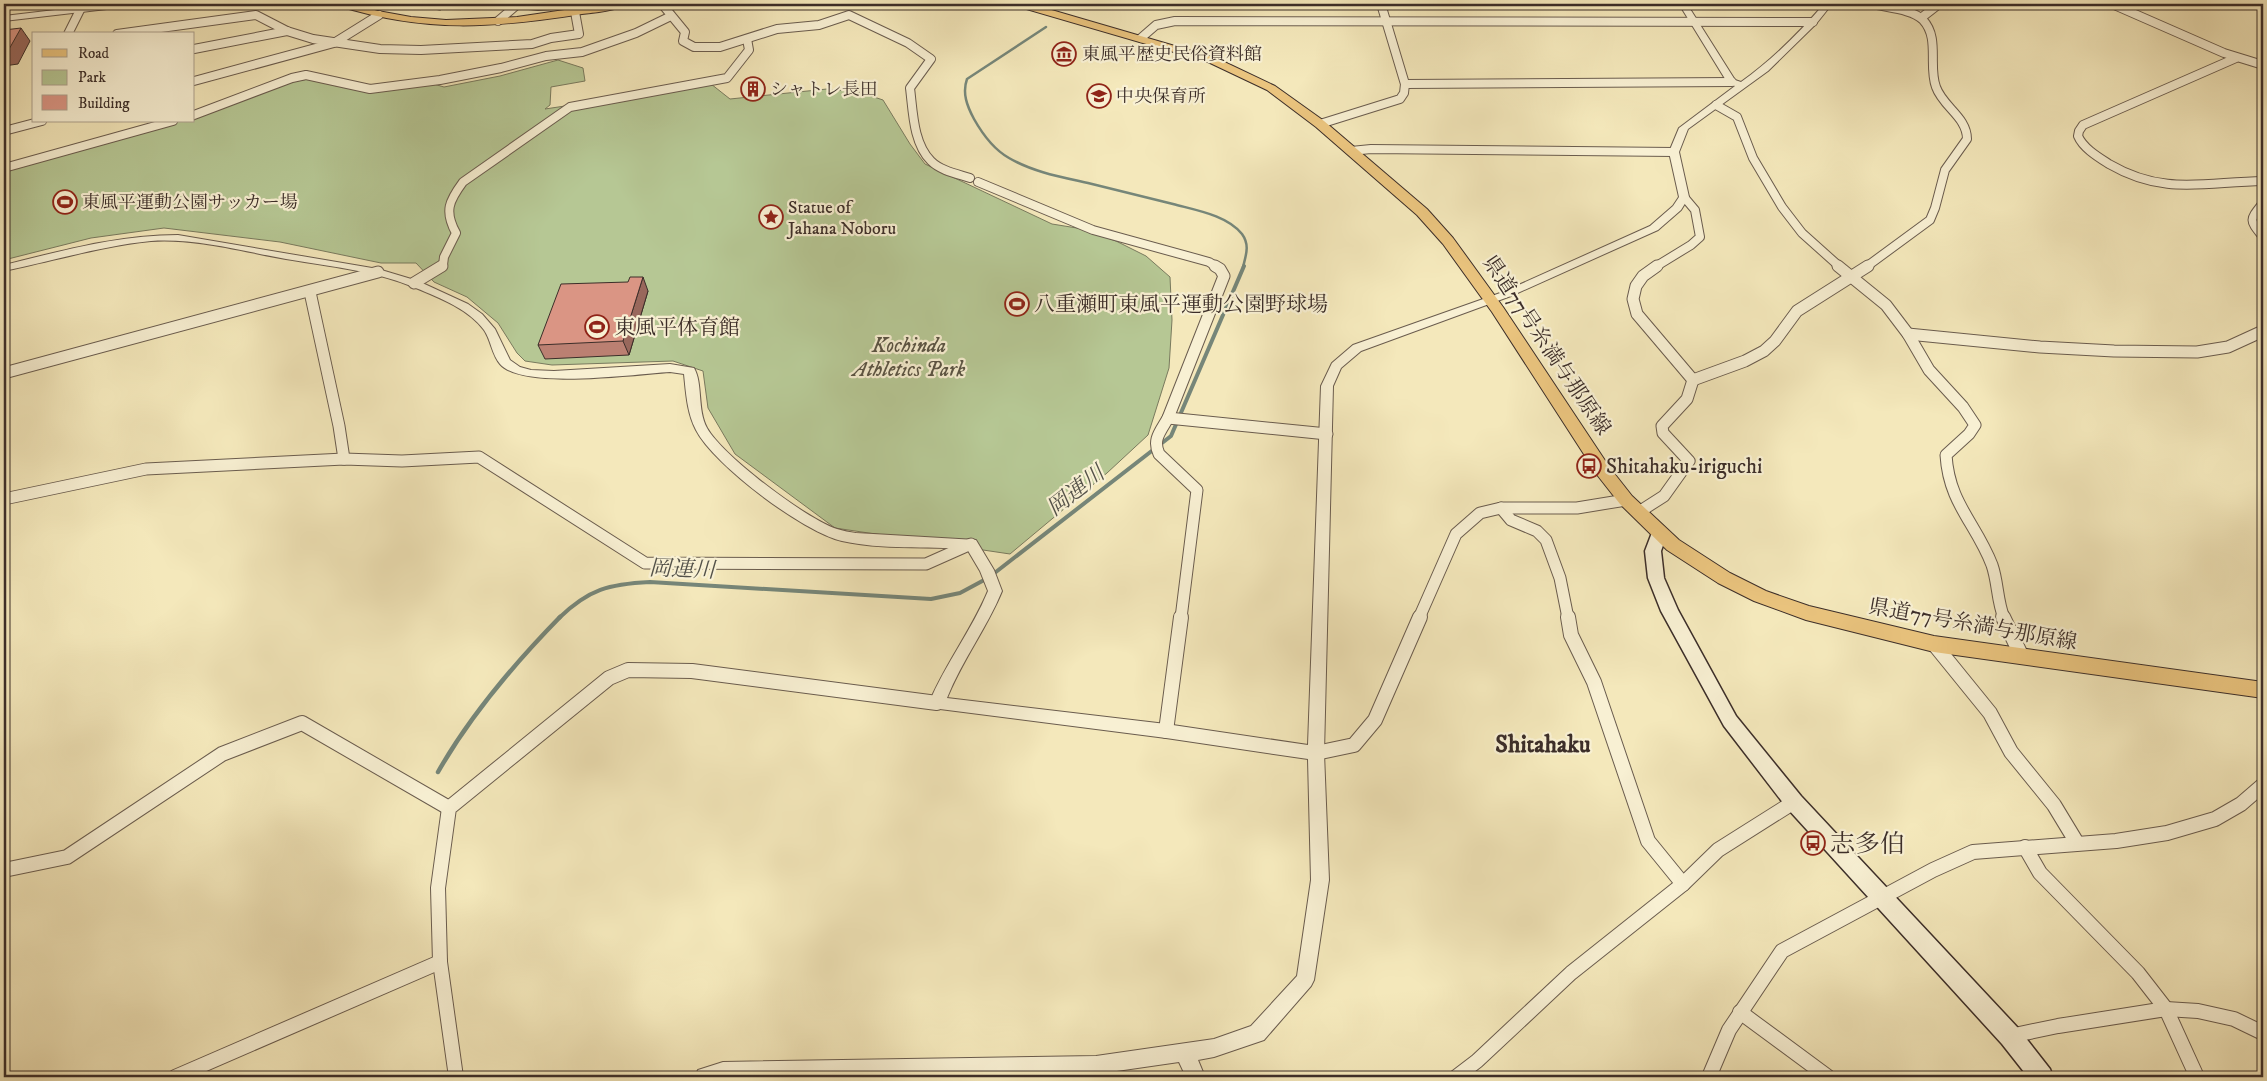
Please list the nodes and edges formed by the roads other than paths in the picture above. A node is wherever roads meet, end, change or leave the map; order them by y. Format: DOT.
graph roads {
  1 [pos="124,4"];
  2 [pos="343,4"];
  3 [pos="519,4"];
  4 [pos="621,4"];
  5 [pos="662,4"];
  6 [pos="847,4"];
  7 [pos="1020,4"];
  8 [pos="1380,4"];
  9 [pos="1683,4"];
  10 [pos="1828,4"];
  11 [pos="1872,4"];
  12 [pos="1939,4"];
  13 [pos="2112,4"];
  14 [pos="81,7"];
  15 [pos="572,8"];
  16 [pos="379,15"];
  17 [pos="849,15"];
  18 [pos="671,16"];
  19 [pos="1921,18"];
  20 [pos="4,19"];
  21 [pos="498,21"];
  22 [pos="1386,22"];
  23 [pos="1695,22"];
  24 [pos="1813,22"];
  25 [pos="287,31"];
  26 [pos="69,32"];
  27 [pos="132,32"];
  28 [pos="1141,38"];
  29 [pos="747,39"];
  30 [pos="334,43"];
  31 [pos="195,49"];
  32 [pos="2236,58"];
  33 [pos="2263,64"];
  34 [pos="195,81"];
  35 [pos="1732,82"];
  36 [pos="1405,84"];
  37 [pos="1743,86"];
  38 [pos="1716,105"];
  39 [pos="195,115"];
  40 [pos="39,122"];
  41 [pos="169,122"];
  42 [pos="1320,124"];
  43 [pos="4,132"];
  44 [pos="1351,151"];
  45 [pos="1674,152"];
  46 [pos="4,168"];
  47 [pos="2263,181"];
  48 [pos="1684,197"];
  49 [pos="2263,204"];
  50 [pos="2263,237"];
  51 [pos="4,268"];
  52 [pos="378,272"];
  53 [pos="1851,277"];
  54 [pos="414,283"];
  55 [pos="310,292"];
  56 [pos="1491,300"];
  57 [pos="2263,331"];
  58 [pos="1908,334"];
  59 [pos="4,373"];
  60 [pos="1693,380"];
  61 [pos="1168,418"];
  62 [pos="1326,434"];
  63 [pos="344,459"];
  64 [pos="4,499"];
  65 [pos="1626,500"];
  66 [pos="1501,508"];
  67 [pos="1639,512"];
  68 [pos="1659,534"];
  69 [pos="970,544"];
  70 [pos="1934,644"];
  71 [pos="2022,657"];
  72 [pos="2263,690"];
  73 [pos="937,704"];
  74 [pos="1166,731"];
  75 [pos="1316,753"];
  76 [pos="2263,785"];
  77 [pos="1794,802"];
  78 [pos="449,808"];
  79 [pos="2077,843"];
  80 [pos="2024,847"];
  81 [pos="4,870"];
  82 [pos="1683,884"];
  83 [pos="1883,898"];
  84 [pos="440,962"];
  85 [pos="2166,1009"];
  86 [pos="1740,1012"];
  87 [pos="2263,1033"];
  88 [pos="2010,1036"];
  89 [pos="1184,1052"];
  90 [pos="175,1077"];
  91 [pos="456,1077"];
  92 [pos="704,1077"];
  93 [pos="1196,1077"];
  94 [pos="1456,1077"];
  95 [pos="1710,1077"];
  96 [pos="1828,1077"];
  97 [pos="2042,1077"];
  98 [pos="2197,1077"];
  1 -- 14 [label="street"];
  2 -- 16 [label="main road"];
  3 -- 15 [label="street"];
  3 -- 21 [label="street"];
  4 -- 15 [label="main road"];
  5 -- 18 [label="street"];
  6 -- 17 [label="street"];
  7 -- 28 [label="main road, 県道77号糸満与那原線"];
  8 -- 22 [label="street"];
  9 -- 23 [label="street"];
  10 -- 24 [label="street"];
  11 -- 19 [label="street"];
  12 -- 19 [label="street"];
  13 -- 32 [label="street"];
  14 -- 20 [label="street"];
  14 -- 26 [label="street"];
  15 -- 21 [label="main road"];
  15 -- 30 [label="street"];
  16 -- 21 [label="main road"];
  16 -- 30 [label="street"];
  17 -- 29 [label="street"];
  17 -- 61 [label="street"];
  18 -- 29 [label="street"];
  18 -- 39 [label="street"];
  19 -- 53 [label="street"];
  22 -- 23 [label="street"];
  22 -- 28 [label="street"];
  22 -- 36 [label="street"];
  23 -- 24 [label="street"];
  23 -- 35 [label="street"];
  24 -- 37 [label="street"];
  25 -- 27 [label="street"];
  25 -- 30 [label="street"];
  25 -- 31 [label="street"];
  28 -- 42 [label="main road, 県道77号糸満与那原線"];
  29 -- 54 [label="street"];
  30 -- 34 [label="street"];
  32 -- 33 [label="street"];
  32 -- 47 [label="street"];
  35 -- 36 [label="street"];
  35 -- 37 [label="street"];
  36 -- 42 [label="street"];
  37 -- 38 [label="street"];
  38 -- 45 [label="street"];
  38 -- 53 [label="street"];
  40 -- 43 [label="street"];
  41 -- 46 [label="street"];
  42 -- 44 [label="main road, 県道77号糸満与那原線"];
  44 -- 45 [label="street"];
  44 -- 56 [label="main road, 県道77号糸満与那原線"];
  45 -- 48 [label="street"];
  48 -- 56 [label="street"];
  48 -- 60 [label="street"];
  49 -- 50 [label="street"];
  51 -- 52 [label="street"];
  52 -- 54 [label="street"];
  52 -- 55 [label="street"];
  53 -- 58 [label="street"];
  53 -- 60 [label="street"];
  54 -- 69 [label="street"];
  55 -- 59 [label="street"];
  55 -- 63 [label="street"];
  56 -- 62 [label="street"];
  56 -- 65 [label="main road, 県道77号糸満与那原線"];
  57 -- 58 [label="street"];
  58 -- 71 [label="street"];
  60 -- 67 [label="street"];
  61 -- 62 [label="street"];
  61 -- 74 [label="street"];
  62 -- 75 [label="street"];
  63 -- 64 [label="street"];
  63 -- 69 [label="street"];
  65 -- 66 [label="street"];
  65 -- 67 [label="main road, 県道77号糸満与那原線"];
  66 -- 75 [label="street"];
  66 -- 82 [label="street"];
  67 -- 68 [label="main road, 県道77号糸満与那原線"];
  68 -- 70 [label="main road, 県道77号糸満与那原線"];
  68 -- 77 [label="main road"];
  69 -- 73 [label="street"];
  70 -- 71 [label="main road, 県道77号糸満与那原線"];
  70 -- 79 [label="street"];
  71 -- 72 [label="main road, 県道77号糸満与那原線"];
  73 -- 74 [label="street"];
  73 -- 78 [label="street"];
  74 -- 75 [label="street"];
  75 -- 89 [label="street"];
  76 -- 79 [label="street"];
  77 -- 82 [label="street"];
  77 -- 83 [label="main road"];
  78 -- 81 [label="street"];
  78 -- 84 [label="street"];
  79 -- 80 [label="street"];
  80 -- 83 [label="street"];
  80 -- 85 [label="street"];
  82 -- 94 [label="street"];
  83 -- 86 [label="street"];
  83 -- 88 [label="main road"];
  84 -- 90 [label="street"];
  84 -- 91 [label="street"];
  85 -- 87 [label="street"];
  85 -- 88 [label="street"];
  85 -- 98 [label="street"];
  86 -- 95 [label="street"];
  86 -- 96 [label="street"];
  88 -- 97 [label="main road"];
  89 -- 92 [label="street"];
  89 -- 93 [label="street"];
}
